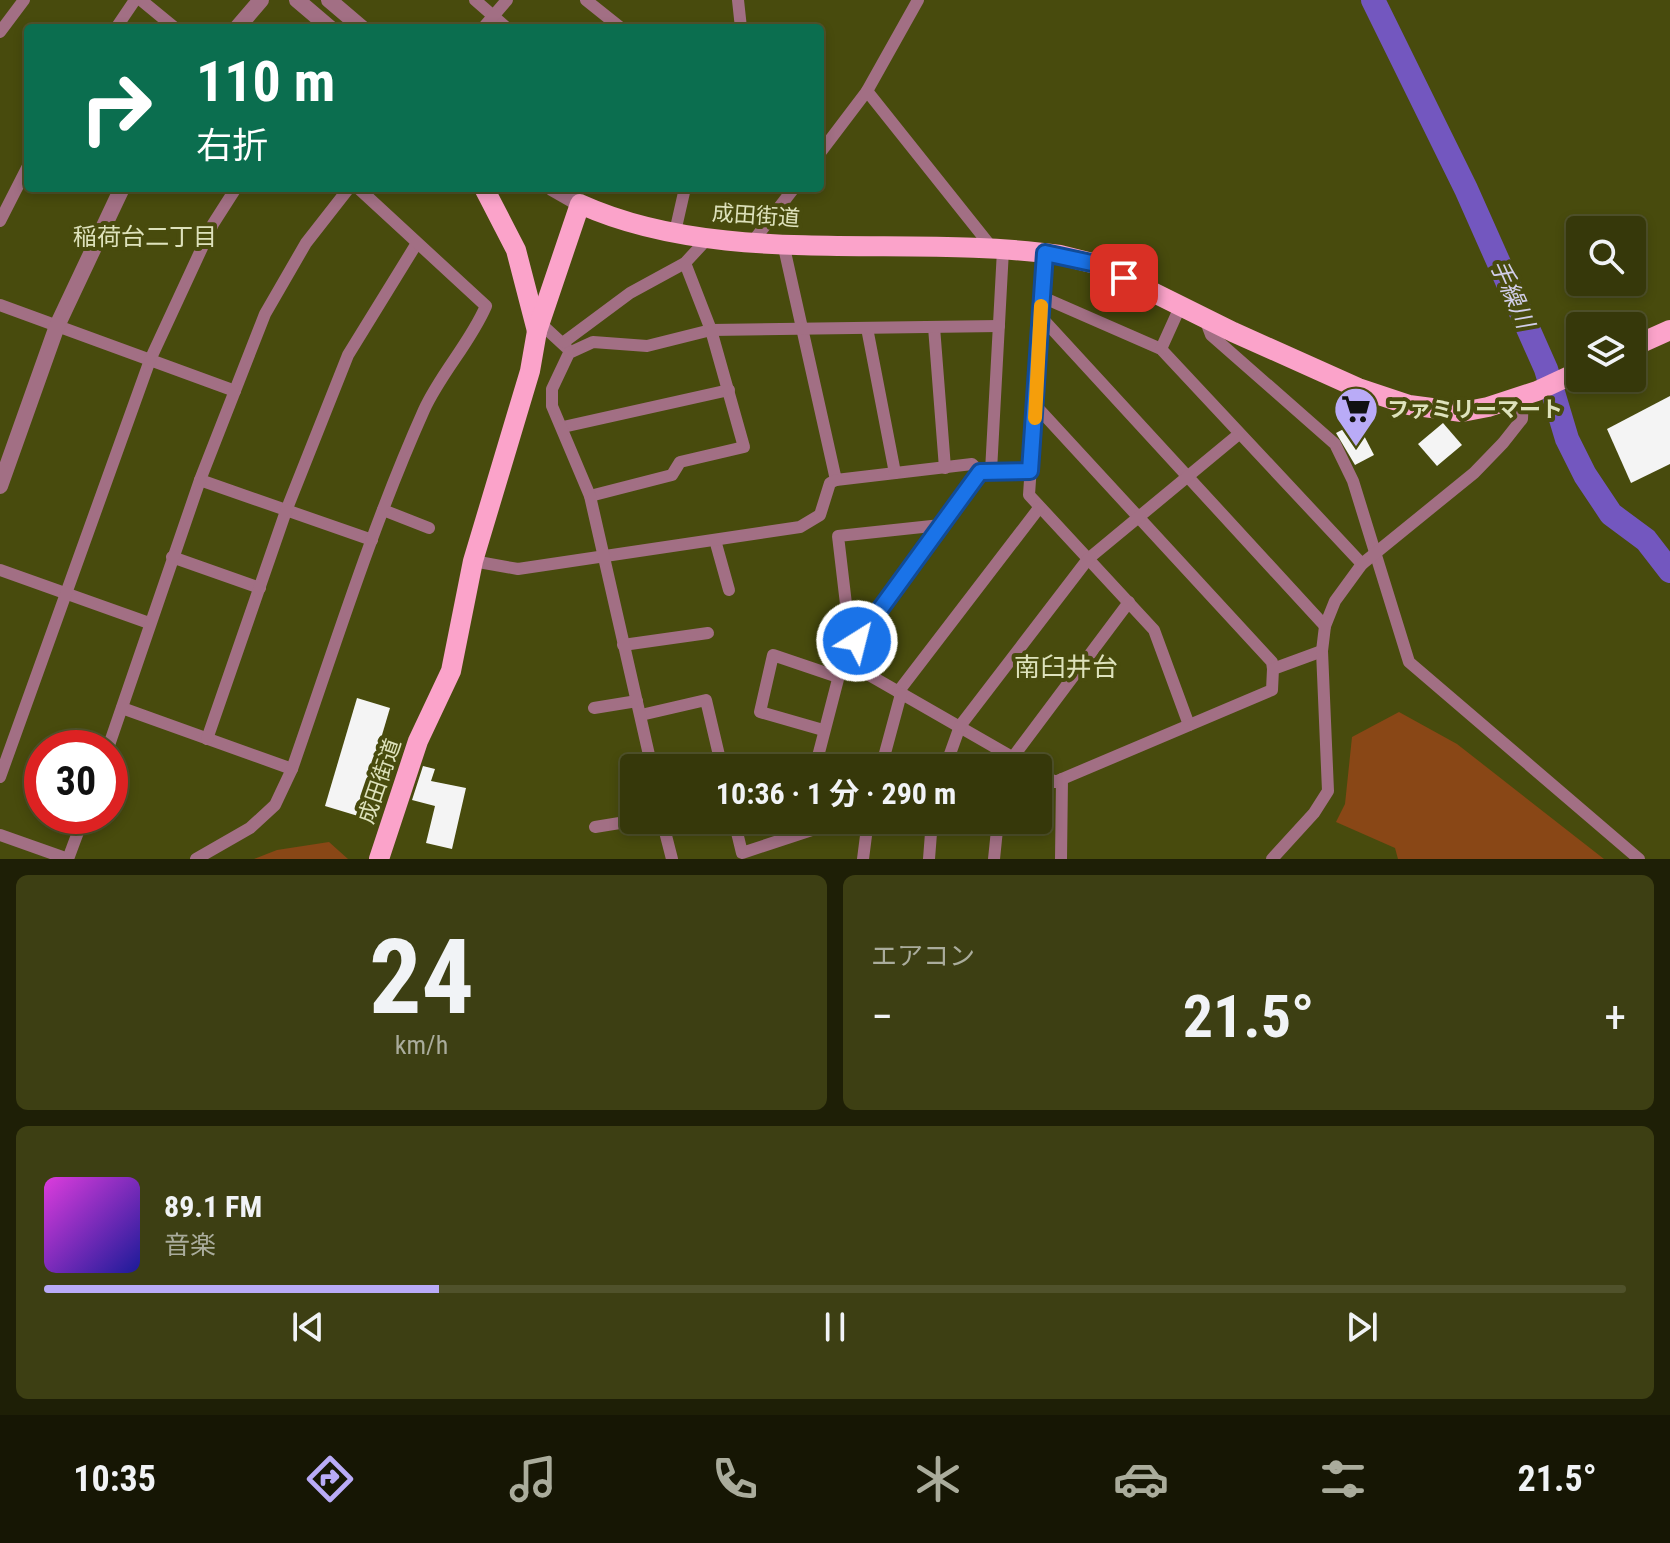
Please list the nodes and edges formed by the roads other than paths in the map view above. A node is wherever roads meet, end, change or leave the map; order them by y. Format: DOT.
graph roads {
  1 [pos="24,0"];
  2 [pos="135,0"];
  3 [pos="141,0"];
  4 [pos="261,0"];
  5 [pos="297,0"];
  6 [pos="329,0"];
  7 [pos="475,0"];
  8 [pos="507,0"];
  9 [pos="586,0"];
  10 [pos="738,0"];
  11 [pos="918,0"];
  12 [pos="493,16"];
  13 [pos="119,24"];
  14 [pos="170,24"];
  15 [pos="240,24"];
  16 [pos="325,24"];
  17 [pos="357,24"];
  18 [pos="486,24"];
  19 [pos="502,24"];
  20 [pos="616,24"];
  21 [pos="741,24"];
  22 [pos="0,32"];
  23 [pos="867,91"];
  24 [pos="824,148"];
  25 [pos="24,174"];
  26 [pos="120,192"];
  27 [pos="234,192"];
  28 [pos="346,192"];
  29 [pos="362,192"];
  30 [pos="486,192"];
  31 [pos="559,192"];
  32 [pos="564,192"];
  33 [pos="684,192"];
  34 [pos="791,192"];
  35 [pos="580,204"];
  36 [pos="0,221"];
  37 [pos="675,232"];
  38 [pos="709,237"];
  39 [pos="754,240"];
  40 [pos="417,243"];
  41 [pos="783,243"];
  42 [pos="998,250"];
  43 [pos="1045,253"];
  44 [pos="685,263"];
  45 [pos="1042,297"];
  46 [pos="0,305"];
  47 [pos="1180,307"];
  48 [pos="1041,317"];
  49 [pos="1205,319"];
  50 [pos="57,326"];
  51 [pos="999,326"];
  52 [pos="539,327"];
  53 [pos="934,327"];
  54 [pos="867,328"];
  55 [pos="804,329"];
  56 [pos="711,330"];
  57 [pos="1670,330"];
  58 [pos="1646,341"];
  59 [pos="566,348"];
  60 [pos="1161,349"];
  61 [pos="150,360"];
  62 [pos="1566,378"];
  63 [pos="729,390"];
  64 [pos="235,391"];
  65 [pos="1530,394"];
  66 [pos="1036,406"];
  67 [pos="563,427"];
  68 [pos="1239,434"];
  69 [pos="945,468"];
  70 [pos="1030,471"];
  71 [pos="986,472"];
  72 [pos="895,473"];
  73 [pos="1187,477"];
  74 [pos="200,480"];
  75 [pos="836,480"];
  76 [pos="0,486"];
  77 [pos="590,496"];
  78 [pos="1039,508"];
  79 [pos="383,510"];
  80 [pos="286,511"];
  81 [pos="1138,517"];
  82 [pos="941,525"];
  83 [pos="429,528"];
  84 [pos="372,540"];
  85 [pos="715,540"];
  86 [pos="1377,552"];
  87 [pos="604,556"];
  88 [pos="172,557"];
  89 [pos="1088,559"];
  90 [pos="473,561"];
  91 [pos="1362,564"];
  92 [pos="0,570"];
  93 [pos="260,588"];
  94 [pos="729,590"];
  95 [pos="64,594"];
  96 [pos="1129,602"];
  97 [pos="871,621"];
  98 [pos="149,623"];
  99 [pos="1325,626"];
  100 [pos="708,633"];
  101 [pos="623,645"];
  102 [pos="1322,651"];
  103 [pos="843,660"];
  104 [pos="1273,669"];
  105 [pos="838,677"];
  106 [pos="900,693"];
  107 [pos="637,701"];
  108 [pos="122,708"];
  109 [pos="594,708"];
  110 [pos="641,715"];
  111 [pos="1189,725"];
  112 [pos="960,726"];
  113 [pos="114,730"];
  114 [pos="823,730"];
  115 [pos="207,739"];
  116 [pos="649,754"];
  117 [pos="719,754"];
  118 [pos="818,754"];
  119 [pos="885,754"];
  120 [pos="950,754"];
  121 [pos="999,754"];
  122 [pos="1018,754"];
  123 [pos="292,769"];
  124 [pos="0,777"];
  125 [pos="1062,779"];
  126 [pos="1052,780"];
  127 [pos="620,823"];
  128 [pos="595,827"];
  129 [pos="77,834"];
  130 [pos="666,834"];
  131 [pos="737,834"];
  132 [pos="800,834"];
  133 [pos="866,834"];
  134 [pos="931,834"];
  135 [pos="997,834"];
  136 [pos="0,835"];
  137 [pos="68,859"];
  138 [pos="196,859"];
  139 [pos="379,859"];
  140 [pos="672,859"];
  141 [pos="863,859"];
  142 [pos="929,859"];
  143 [pos="994,859"];
  144 [pos="1061,859"];
  145 [pos="1272,859"];
  146 [pos="1639,859"];
  1 -- 22 [label="street"];
  2 -- 13 [label="street"];
  3 -- 14 [label="street"];
  4 -- 15 [label="street"];
  5 -- 16 [label="street"];
  6 -- 17 [label="street"];
  7 -- 12 [label="street"];
  8 -- 12 [label="street"];
  9 -- 20 [label="street"];
  10 -- 21 [label="street"];
  11 -- 23 [label="street"];
  12 -- 18 [label="street"];
  12 -- 19 [label="street"];
  23 -- 24 [label="street"];
  23 -- 42 [label="street"];
  25 -- 36 [label="street"];
  26 -- 50 [label="street"];
  27 -- 61 [label="street"];
  28 -- 64 [label="street"];
  29 -- 40 [label="street"];
  30 -- 52 [label="highway"];
  31 -- 35 [label="street"];
  32 -- 35 [label="street"];
  33 -- 37 [label="street"];
  34 -- 39 [label="street"];
  35 -- 37 [label="highway, 成田街道"];
  35 -- 52 [label="highway, 成田街道"];
  37 -- 38 [label="highway, 成田街道"];
  38 -- 39 [label="highway, 成田街道"];
  38 -- 44 [label="street"];
  39 -- 41 [label="highway, 成田街道"];
  40 -- 79 [label="street"];
  40 -- 80 [label="street"];
  41 -- 42 [label="highway, 成田街道"];
  41 -- 55 [label="street"];
  42 -- 43 [label="highway, 成田街道"];
  42 -- 51 [label="street"];
  43 -- 45 [label="street"];
  43 -- 47 [label="highway, 成田街道"];
  44 -- 56 [label="street"];
  44 -- 59 [label="street"];
  45 -- 48 [label="street"];
  45 -- 60 [label="street"];
  46 -- 50 [label="street"];
  47 -- 49 [label="highway, 成田街道"];
  47 -- 60 [label="street"];
  48 -- 66 [label="street"];
  48 -- 73 [label="street"];
  49 -- 65 [label="highway, 成田街道"];
  49 -- 86 [label="street"];
  50 -- 61 [label="street"];
  50 -- 76 [label="street"];
  51 -- 53 [label="street"];
  51 -- 71 [label="street"];
  52 -- 59 [label="street"];
  52 -- 90 [label="highway, 成田街道"];
  53 -- 54 [label="street"];
  53 -- 69 [label="street"];
  54 -- 55 [label="street"];
  54 -- 72 [label="street"];
  55 -- 56 [label="street"];
  55 -- 75 [label="street"];
  56 -- 59 [label="street"];
  56 -- 63 [label="street"];
  57 -- 58 [label="highway"];
  59 -- 67 [label="street"];
  60 -- 68 [label="street"];
  61 -- 64 [label="street"];
  61 -- 95 [label="street"];
  62 -- 65 [label="highway, 成田街道"];
  63 -- 67 [label="street"];
  63 -- 77 [label="street"];
  64 -- 74 [label="street"];
  65 -- 86 [label="street"];
  66 -- 70 [label="street"];
  66 -- 81 [label="street"];
  67 -- 77 [label="street"];
  68 -- 73 [label="street"];
  68 -- 91 [label="street"];
  69 -- 71 [label="street"];
  69 -- 72 [label="street"];
  70 -- 71 [label="street"];
  70 -- 78 [label="street"];
  71 -- 82 [label="street"];
  72 -- 75 [label="street"];
  73 -- 81 [label="street"];
  73 -- 99 [label="street"];
  74 -- 80 [label="street"];
  74 -- 88 [label="street"];
  75 -- 85 [label="street"];
  77 -- 87 [label="street"];
  78 -- 89 [label="street"];
  78 -- 106 [label="street"];
  79 -- 83 [label="street"];
  79 -- 84 [label="street"];
  80 -- 84 [label="street"];
  80 -- 93 [label="street"];
  81 -- 89 [label="street"];
  81 -- 104 [label="street"];
  82 -- 97 [label="street"];
  82 -- 97 [label="street"];
  84 -- 123 [label="street"];
  85 -- 87 [label="street"];
  85 -- 94 [label="street"];
  86 -- 91 [label="street"];
  86 -- 146 [label="street"];
  87 -- 90 [label="street"];
  87 -- 101 [label="street"];
  88 -- 93 [label="street"];
  88 -- 98 [label="street"];
  89 -- 96 [label="street"];
  89 -- 112 [label="street"];
  90 -- 139 [label="highway, 成田街道"];
  91 -- 99 [label="street"];
  92 -- 95 [label="street"];
  93 -- 115 [label="street"];
  95 -- 98 [label="street"];
  95 -- 124 [label="street"];
  96 -- 111 [label="street"];
  96 -- 122 [label="street"];
  97 -- 103 [label="street"];
  98 -- 108 [label="street"];
  99 -- 102 [label="street"];
  100 -- 101 [label="street"];
  101 -- 107 [label="street"];
  102 -- 104 [label="street"];
  102 -- 145 [label="street"];
  103 -- 105 [label="street"];
  103 -- 106 [label="street"];
  104 -- 111 [label="street"];
  105 -- 114 [label="street"];
  105 -- 114 [label="street"];
  106 -- 112 [label="street"];
  106 -- 119 [label="street"];
  107 -- 109 [label="street"];
  107 -- 110 [label="street"];
  108 -- 113 [label="street"];
  108 -- 115 [label="street"];
  110 -- 116 [label="street"];
  110 -- 117 [label="street"];
  111 -- 125 [label="street"];
  112 -- 120 [label="street"];
  112 -- 121 [label="street"];
  114 -- 118 [label="street"];
  115 -- 123 [label="street"];
  123 -- 138 [label="street"];
  125 -- 126 [label="street"];
  125 -- 144 [label="street"];
  127 -- 128 [label="street"];
  129 -- 137 [label="street"];
  130 -- 140 [label="street"];
  131 -- 132 [label="street"];
  133 -- 141 [label="street"];
  134 -- 142 [label="street"];
  135 -- 143 [label="street"];
  136 -- 137 [label="street"];
}
